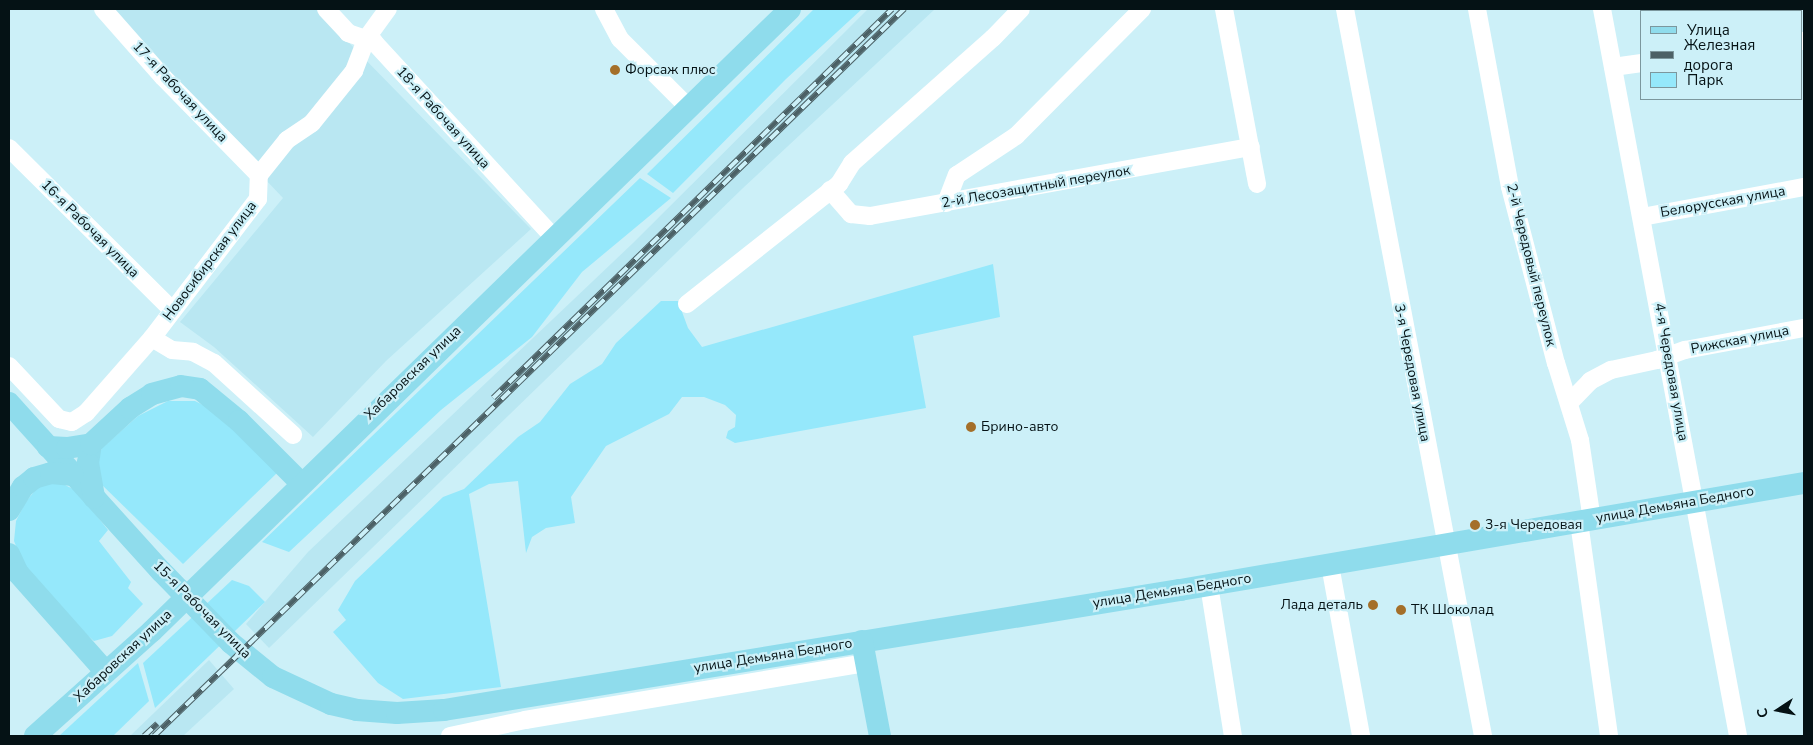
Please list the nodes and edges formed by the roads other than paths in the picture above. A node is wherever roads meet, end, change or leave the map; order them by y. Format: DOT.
graph roads {
  1 [pos="103,9"];
  2 [pos="326,9"];
  3 [pos="388,9"];
  4 [pos="604,9"];
  5 [pos="790,9"];
  6 [pos="1021,9"];
  7 [pos="1142,9"];
  8 [pos="1224,9"];
  9 [pos="1345,9"];
  10 [pos="1477,9"];
  11 [pos="1602,9"];
  12 [pos="366,39"];
  13 [pos="1640,63"];
  14 [pos="1613,67"];
  15 [pos="687,106"];
  16 [pos="1251,147"];
  17 [pos="9,148"];
  18 [pos="258,175"];
  19 [pos="1257,184"];
  20 [pos="1804,187"];
  21 [pos="830,190"];
  22 [pos="946,203"];
  23 [pos="1642,217"];
  24 [pos="554,238"];
  25 [pos="687,304"];
  26 [pos="172,310"];
  27 [pos="1804,328"];
  28 [pos="152,338"];
  29 [pos="1670,356"];
  30 [pos="9,366"];
  31 [pos="1570,402"];
  32 [pos="9,403"];
  33 [pos="293,435"];
  34 [pos="42,440"];
  35 [pos="91,444"];
  36 [pos="73,475"];
  37 [pos="34,478"];
  38 [pos="301,483"];
  39 [pos="1804,483"];
  40 [pos="98,502"];
  41 [pos="1694,502"];
  42 [pos="9,510"];
  43 [pos="1585,521"];
  44 [pos="1444,545"];
  45 [pos="9,554"];
  46 [pos="1330,565"];
  47 [pos="1209,585"];
  48 [pos="864,652"];
  49 [pos="106,672"];
  50 [pos="540,694"];
  51 [pos="526,728"];
  52 [pos="35,736"];
  53 [pos="450,736"];
  54 [pos="880,736"];
  55 [pos="1233,736"];
  56 [pos="1361,736"];
  57 [pos="1483,736"];
  58 [pos="1610,736"];
  59 [pos="1738,736"];
  1 -- 18 [label="street, 17-я Рабочая улица"];
  2 -- 12 [label="street, 18-я Рабочая улица"];
  3 -- 12 [label="street"];
  4 -- 15 [label="street"];
  5 -- 15 [label="main road, Хабаровская улица"];
  6 -- 21 [label="street"];
  7 -- 22 [label="street"];
  8 -- 16 [label="street"];
  9 -- 44 [label="street, 3-я Чередовая улица"];
  10 -- 31 [label="street, 2-й Чередовый переулок"];
  11 -- 14 [label="street, 4-я Чередовая улица"];
  12 -- 18 [label="street"];
  12 -- 24 [label="street, 18-я Рабочая улица"];
  13 -- 14 [label="street"];
  14 -- 23 [label="street, 4-я Чередовая улица"];
  15 -- 24 [label="main road, Хабаровская улица"];
  16 -- 19 [label="street"];
  16 -- 22 [label="street, 2-й Лесозащитный переулок"];
  17 -- 26 [label="street, 16-я Рабочая улица"];
  18 -- 26 [label="street, Новосибирская улица"];
  20 -- 23 [label="street, Белорусская улица"];
  21 -- 22 [label="street, 2-й Лесозащитный переулок"];
  21 -- 25 [label="street"];
  23 -- 29 [label="street, 4-я Чередовая улица"];
  24 -- 38 [label="main road, Хабаровская улица"];
  26 -- 28 [label="street, Новосибирская улица"];
  27 -- 29 [label="street, Рижская улица"];
  28 -- 30 [label="street, Новосибирская улица"];
  28 -- 33 [label="street"];
  29 -- 31 [label="street, Рижская улица"];
  29 -- 41 [label="street, 4-я Чередовая улица"];
  31 -- 43 [label="street, 2-й Чередовый переулок"];
  32 -- 34 [label="main road, 15-я Рабочая улица"];
  34 -- 35 [label="main road"];
  34 -- 36 [label="main road, 15-я Рабочая улица"];
  34 -- 37 [label="main road"];
  35 -- 38 [label="main road"];
  35 -- 40 [label="main road"];
  36 -- 37 [label="main road"];
  36 -- 40 [label="main road, 15-я Рабочая улица"];
  37 -- 42 [label="main road"];
  38 -- 49 [label="main road, Хабаровская улица"];
  39 -- 41 [label="main road, улица Демьяна Бедного"];
  40 -- 50 [label="main road, 15-я Рабочая улица"];
  41 -- 43 [label="main road, улица Демьяна Бедного"];
  41 -- 59 [label="street, 4-я Чередовая улица"];
  43 -- 44 [label="main road, улица Демьяна Бедного"];
  43 -- 58 [label="street, 2-й Чередовый переулок"];
  44 -- 46 [label="main road, улица Демьяна Бедного"];
  44 -- 57 [label="street, 3-я Чередовая улица"];
  45 -- 49 [label="main road"];
  46 -- 47 [label="main road, улица Демьяна Бедного"];
  46 -- 56 [label="street"];
  47 -- 48 [label="main road, улица Демьяна Бедного"];
  47 -- 55 [label="street"];
  48 -- 50 [label="main road, улица Демьяна Бедного"];
  48 -- 51 [label="street, улица Демьяна Бедного"];
  48 -- 54 [label="main road"];
  49 -- 52 [label="main road, Хабаровская улица"];
  51 -- 53 [label="street, улица Демьяна Бедного"];
}
